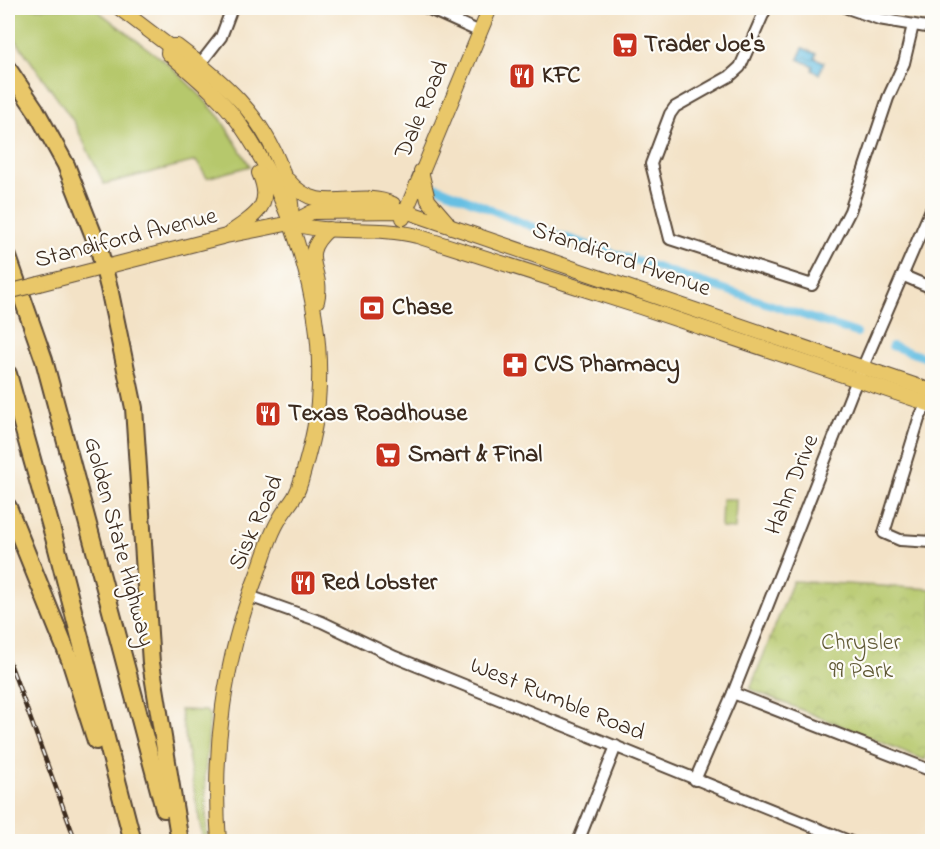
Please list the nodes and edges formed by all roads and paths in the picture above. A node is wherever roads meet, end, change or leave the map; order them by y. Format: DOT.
graph roads {
  1 [pos="119,8"];
  2 [pos="232,8"];
  3 [pos="427,8"];
  4 [pos="490,8"];
  5 [pos="766,8"];
  6 [pos="847,8"];
  7 [pos="913,25"];
  8 [pos="933,28"];
  9 [pos="480,32"];
  10 [pos="169,46"];
  11 [pos="200,64"];
  12 [pos="8,69"];
  13 [pos="211,91"];
  14 [pos="421,171"];
  15 [pos="283,175"];
  16 [pos="933,207"];
  17 [pos="405,211"];
  18 [pos="291,223"];
  19 [pos="451,225"];
  20 [pos="329,229"];
  21 [pos="400,231"];
  22 [pos="226,236"];
  23 [pos="8,257"];
  24 [pos="103,268"];
  25 [pos="904,276"];
  26 [pos="933,288"];
  27 [pos="8,292"];
  28 [pos="314,312"];
  29 [pos="861,372"];
  30 [pos="8,374"];
  31 [pos="931,400"];
  32 [pos="8,507"];
  33 [pos="933,542"];
  34 [pos="249,596"];
  35 [pos="733,693"];
  36 [pos="616,746"];
  37 [pos="933,771"];
  38 [pos="695,780"];
  39 [pos="124,842"];
  40 [pos="133,842"];
  41 [pos="173,842"];
  42 [pos="180,842"];
  43 [pos="219,842"];
  44 [pos="578,842"];
  45 [pos="850,842"];
  1 -- 10 [label="main road, Sisk Road"];
  2 -- 11 [label="street"];
  3 -- 9 [label="street"];
  4 -- 9 [label="main road, Dale Road"];
  5 -- 7 [label="street"];
  6 -- 7 [label="street"];
  7 -- 8 [label="street"];
  9 -- 14 [label="main road, Dale Road"];
  10 -- 11 [label="main road, Sisk Road"];
  10 -- 13 [label="main road, Sisk Road"];
  11 -- 15 [label="main road, Sisk Road"];
  12 -- 24 [label="highway"];
  13 -- 18 [label="main road, Sisk Road"];
  13 -- 22 [label="main road"];
  14 -- 17 [label="main road, Dale Road"];
  14 -- 19 [label="main road"];
  15 -- 17 [label="main road"];
  15 -- 18 [label="main road, Sisk Road"];
  16 -- 25 [label="street, Hahn Drive"];
  17 -- 18 [label="main road, Standiford Avenue"];
  17 -- 19 [label="main road, Standiford Avenue"];
  17 -- 21 [label="main road, Dale Road"];
  18 -- 20 [label="main road, Standiford Avenue"];
  18 -- 22 [label="main road, Standiford Avenue"];
  18 -- 28 [label="main road, Sisk Road"];
  19 -- 29 [label="main road, Standiford Avenue"];
  20 -- 21 [label="main road, Standiford Avenue"];
  20 -- 28 [label="main road"];
  21 -- 29 [label="main road, Standiford Avenue"];
  22 -- 24 [label="main road, Standiford Avenue"];
  23 -- 41 [label="highway, Golden State Highway"];
  24 -- 27 [label="main road, Standiford Avenue, bridge"];
  24 -- 42 [label="highway"];
  25 -- 26 [label="street"];
  25 -- 29 [label="street, Hahn Drive"];
  28 -- 34 [label="main road, Sisk Road"];
  29 -- 31 [label="main road, Standiford Avenue"];
  29 -- 35 [label="street, Hahn Drive"];
  30 -- 40 [label="highway"];
  31 -- 33 [label="street"];
  32 -- 39 [label="highway"];
  34 -- 36 [label="street, West Rumble Road"];
  34 -- 43 [label="main road, Sisk Road"];
  35 -- 37 [label="street"];
  35 -- 38 [label="street, Hahn Drive"];
  36 -- 38 [label="street, West Rumble Road"];
  36 -- 44 [label="street"];
  38 -- 45 [label="street, West Rumble Road"];
}
